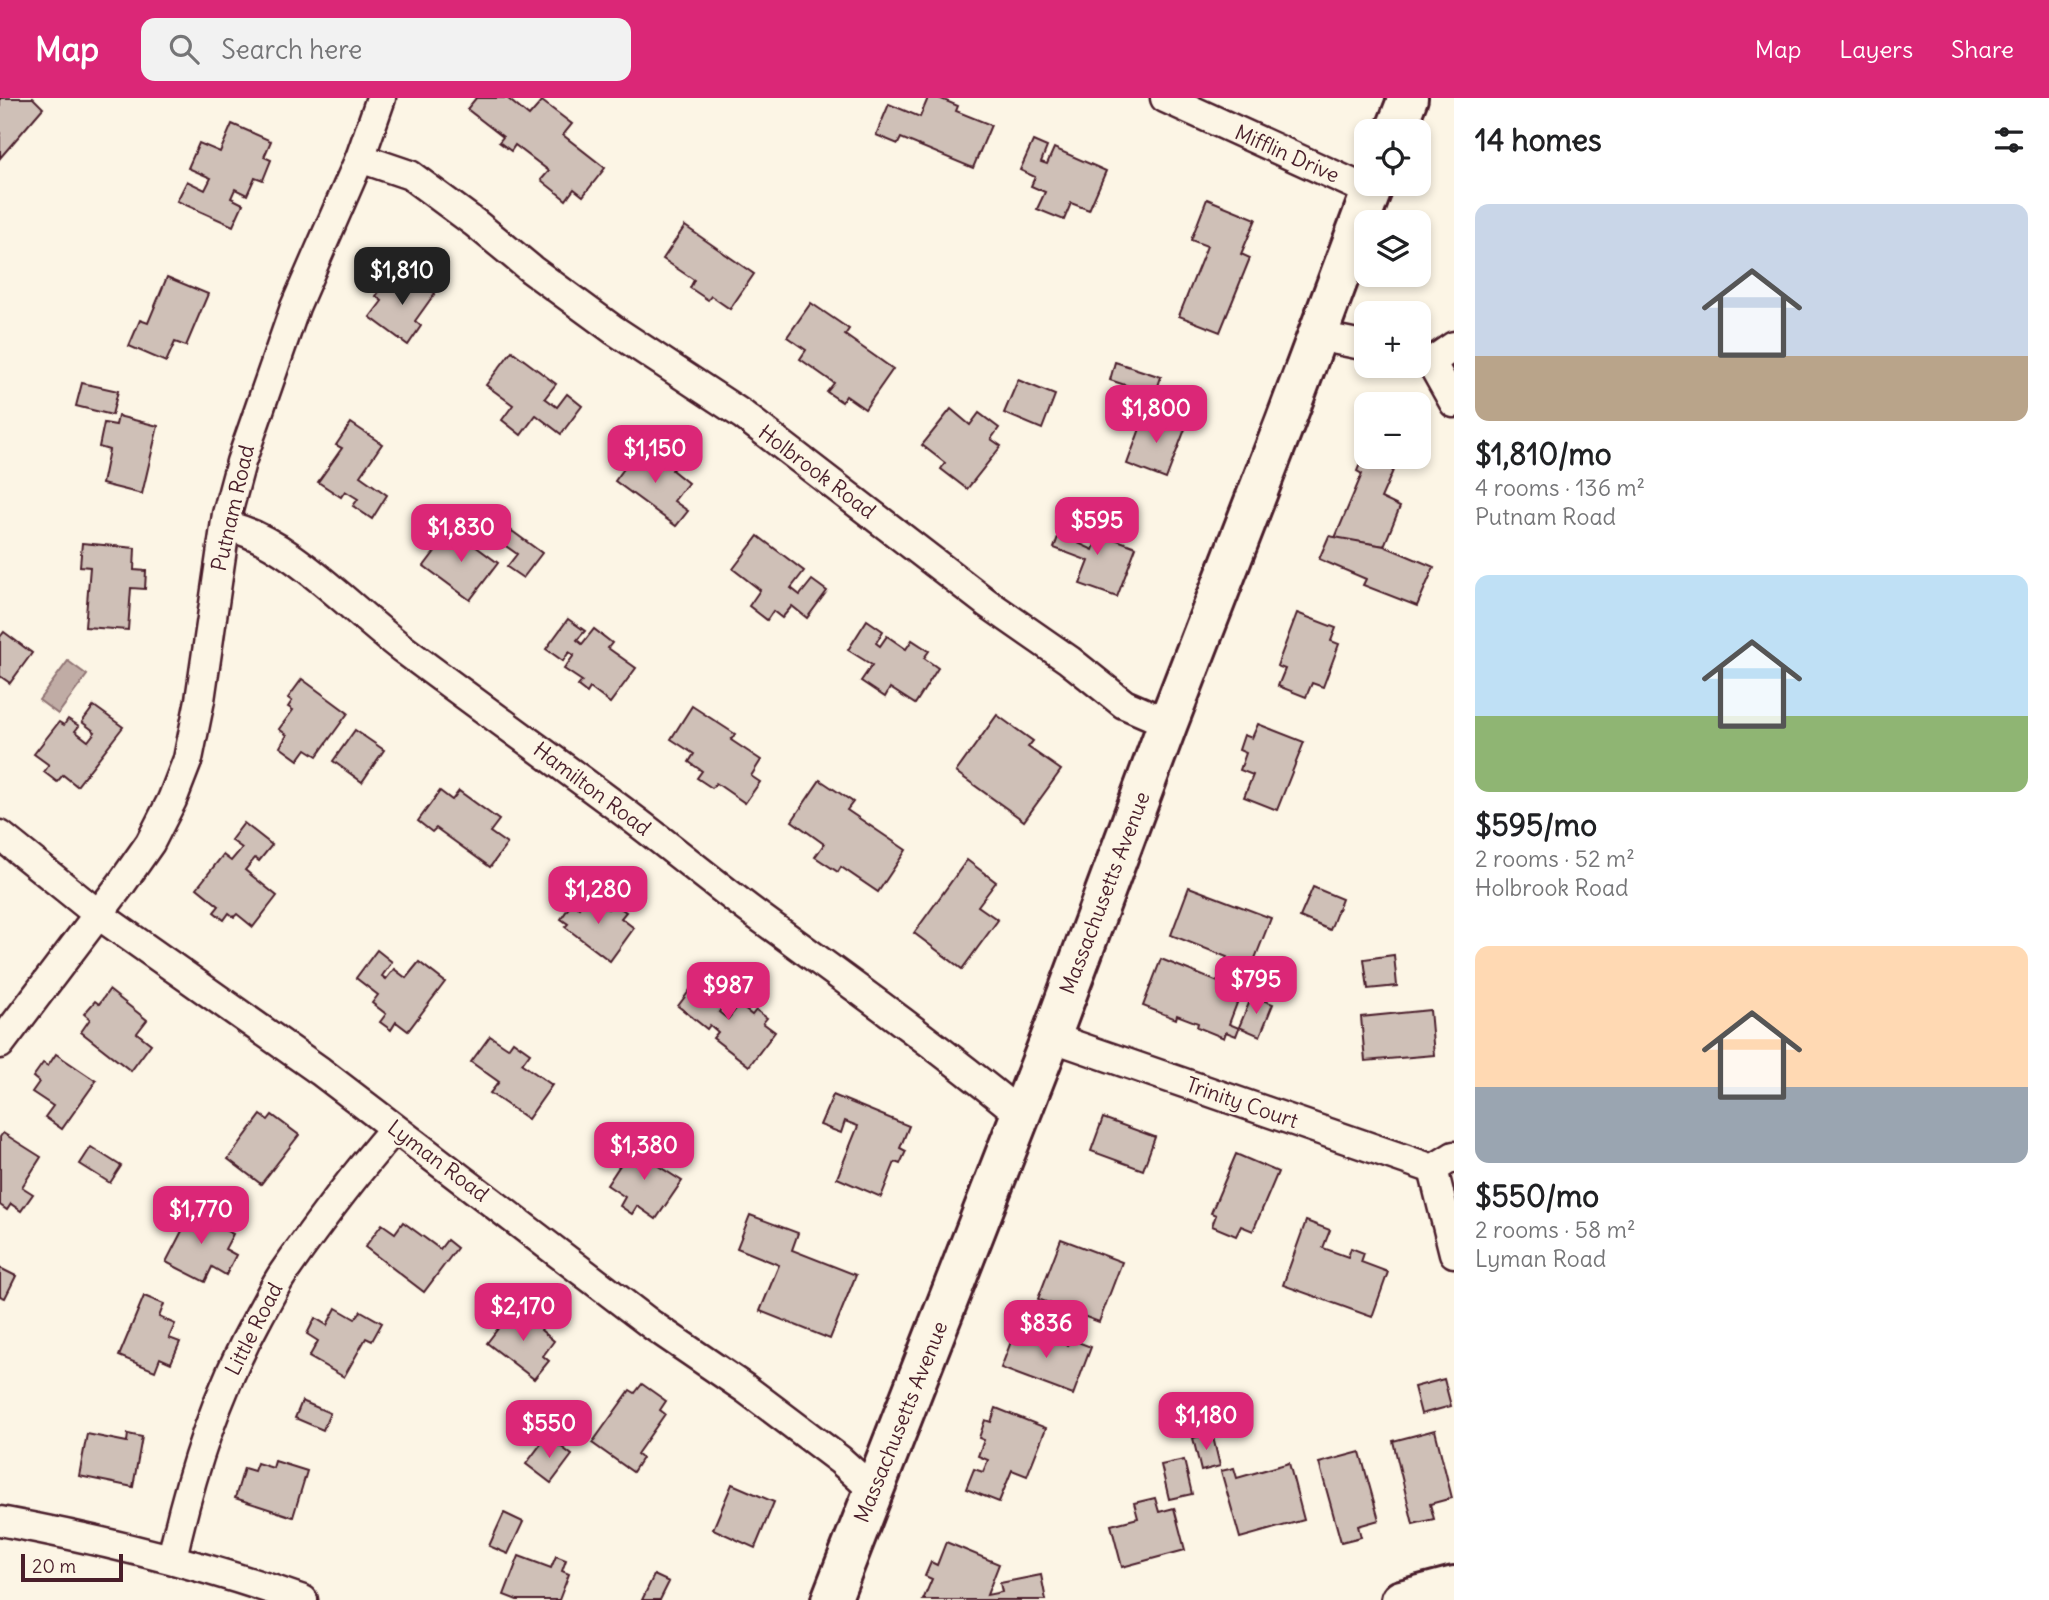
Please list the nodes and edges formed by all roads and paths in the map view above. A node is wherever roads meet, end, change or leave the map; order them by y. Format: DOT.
graph roads {
  1 [pos="381,98"];
  2 [pos="1165,98"];
  3 [pos="1408,98"];
  4 [pos="1400,119"];
  5 [pos="360,158"];
  6 [pos="1354,180"];
  7 [pos="1369,196"];
  8 [pos="1318,336"];
  9 [pos="1354,343"];
  10 [pos="1454,346"];
  11 [pos="1431,357"];
  12 [pos="1431,369"];
  13 [pos="1454,403"];
  14 [pos="227,526"];
  15 [pos="1168,723"];
  16 [pos="0,835"];
  17 [pos="99,915"];
  18 [pos="1051,1037"];
  19 [pos="0,1044"];
  20 [pos="1020,1114"];
  21 [pos="394,1129"];
  22 [pos="1444,1163"];
  23 [pos="1454,1253"];
  24 [pos="873,1490"];
  25 [pos="0,1521"];
  26 [pos="172,1559"];
  27 [pos="1454,1586"];
  28 [pos="303,1600"];
  29 [pos="831,1600"];
  30 [pos="1401,1600"];
  1 -- 5 [label="street, Putnam Road"];
  2 -- 6 [label="street, Mifflin Drive"];
  3 -- 4 [label="main road"];
  5 -- 14 [label="street, Putnam Road"];
  5 -- 15 [label="street, Holbrook Road"];
  7 -- 8 [label="main road, Massachusetts Avenue"];
  8 -- 9 [label="street"];
  8 -- 15 [label="main road, Massachusetts Avenue"];
  10 -- 11 [label="street"];
  12 -- 13 [label="street"];
  14 -- 17 [label="street, Putnam Road"];
  14 -- 20 [label="street, Hamilton Road"];
  15 -- 18 [label="main road, Massachusetts Avenue"];
  16 -- 17 [label="street, Lyman Road"];
  17 -- 19 [label="street, Putnam Road"];
  17 -- 21 [label="street, Lyman Road"];
  18 -- 20 [label="main road, Massachusetts Avenue"];
  18 -- 22 [label="street, Trinity Court"];
  20 -- 24 [label="main road, Massachusetts Avenue"];
  21 -- 24 [label="street, Lyman Road"];
  21 -- 26 [label="street, Little Road"];
  22 -- 23 [label="street, Trinity Court"];
  24 -- 29 [label="main road, Massachusetts Avenue"];
  25 -- 26 [label="street"];
  26 -- 28 [label="street"];
  27 -- 30 [label="main road"];
}
